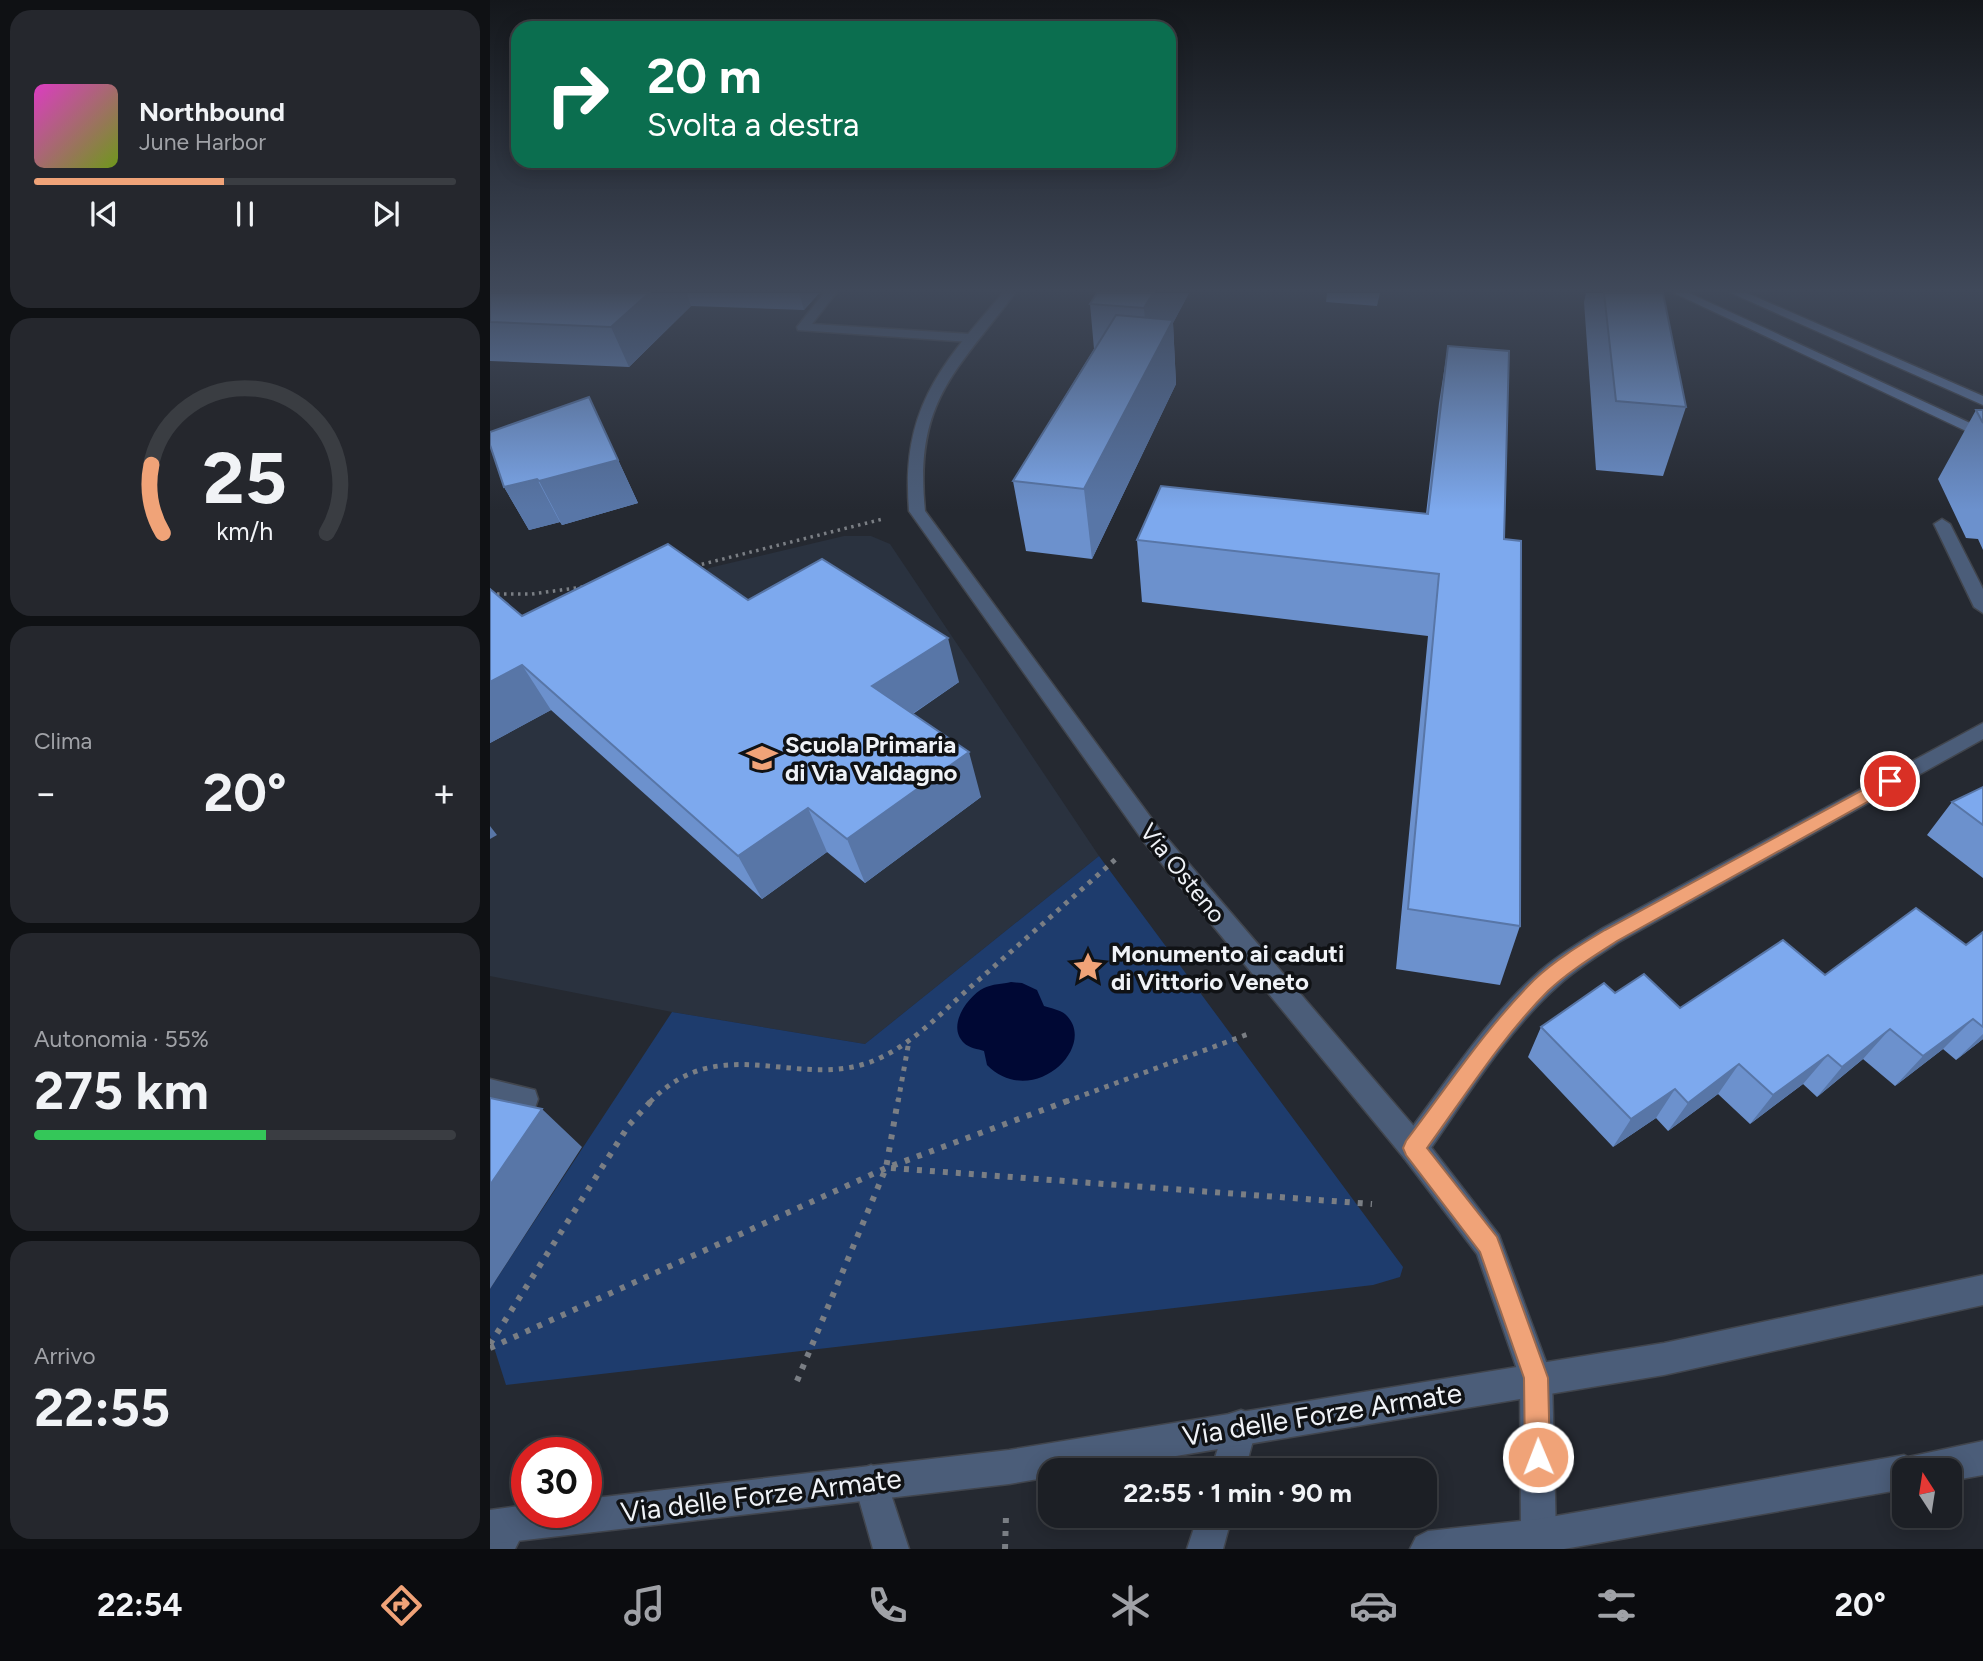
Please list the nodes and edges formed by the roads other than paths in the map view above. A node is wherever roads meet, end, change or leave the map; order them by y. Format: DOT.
graph roads {
  1 [pos="948,365"];
  2 [pos="1835,365"];
  3 [pos="1902,365"];
  4 [pos="1983,401"];
  5 [pos="1983,435"];
  6 [pos="1941,524"];
  7 [pos="1983,607"];
  8 [pos="1983,730"];
  9 [pos="490,1092"];
  10 [pos="525,1099"];
  11 [pos="1413,1148"];
  12 [pos="1983,1290"];
  13 [pos="1536,1378"];
  14 [pos="1241,1426"];
  15 [pos="1232,1458"];
  16 [pos="1983,1458"];
  17 [pos="1962,1462"];
  18 [pos="1892,1474"];
  19 [pos="871,1482"];
  20 [pos="1211,1528"];
  21 [pos="498,1534"];
  22 [pos="1532,1542"];
  23 [pos="891,1549"];
  24 [pos="1205,1549"];
  25 [pos="1428,1549"];
  1 -- 11 [label="street, Via Osteno"];
  2 -- 5 [label="main road"];
  3 -- 4 [label="main road"];
  6 -- 7 [label="street"];
  8 -- 11 [label="street"];
  9 -- 10 [label="street"];
  11 -- 13 [label="street, Via Osteno"];
  12 -- 13 [label="street, Via delle Forze Armate"];
  13 -- 14 [label="street, Via delle Forze Armate"];
  13 -- 22 [label="street, Via Osteno"];
  14 -- 15 [label="street"];
  14 -- 19 [label="street, Via delle Forze Armate"];
  16 -- 17 [label="street"];
  18 -- 22 [label="street"];
  19 -- 21 [label="street, Via delle Forze Armate"];
  19 -- 23 [label="street"];
  20 -- 24 [label="street"];
  22 -- 25 [label="street"];
}
